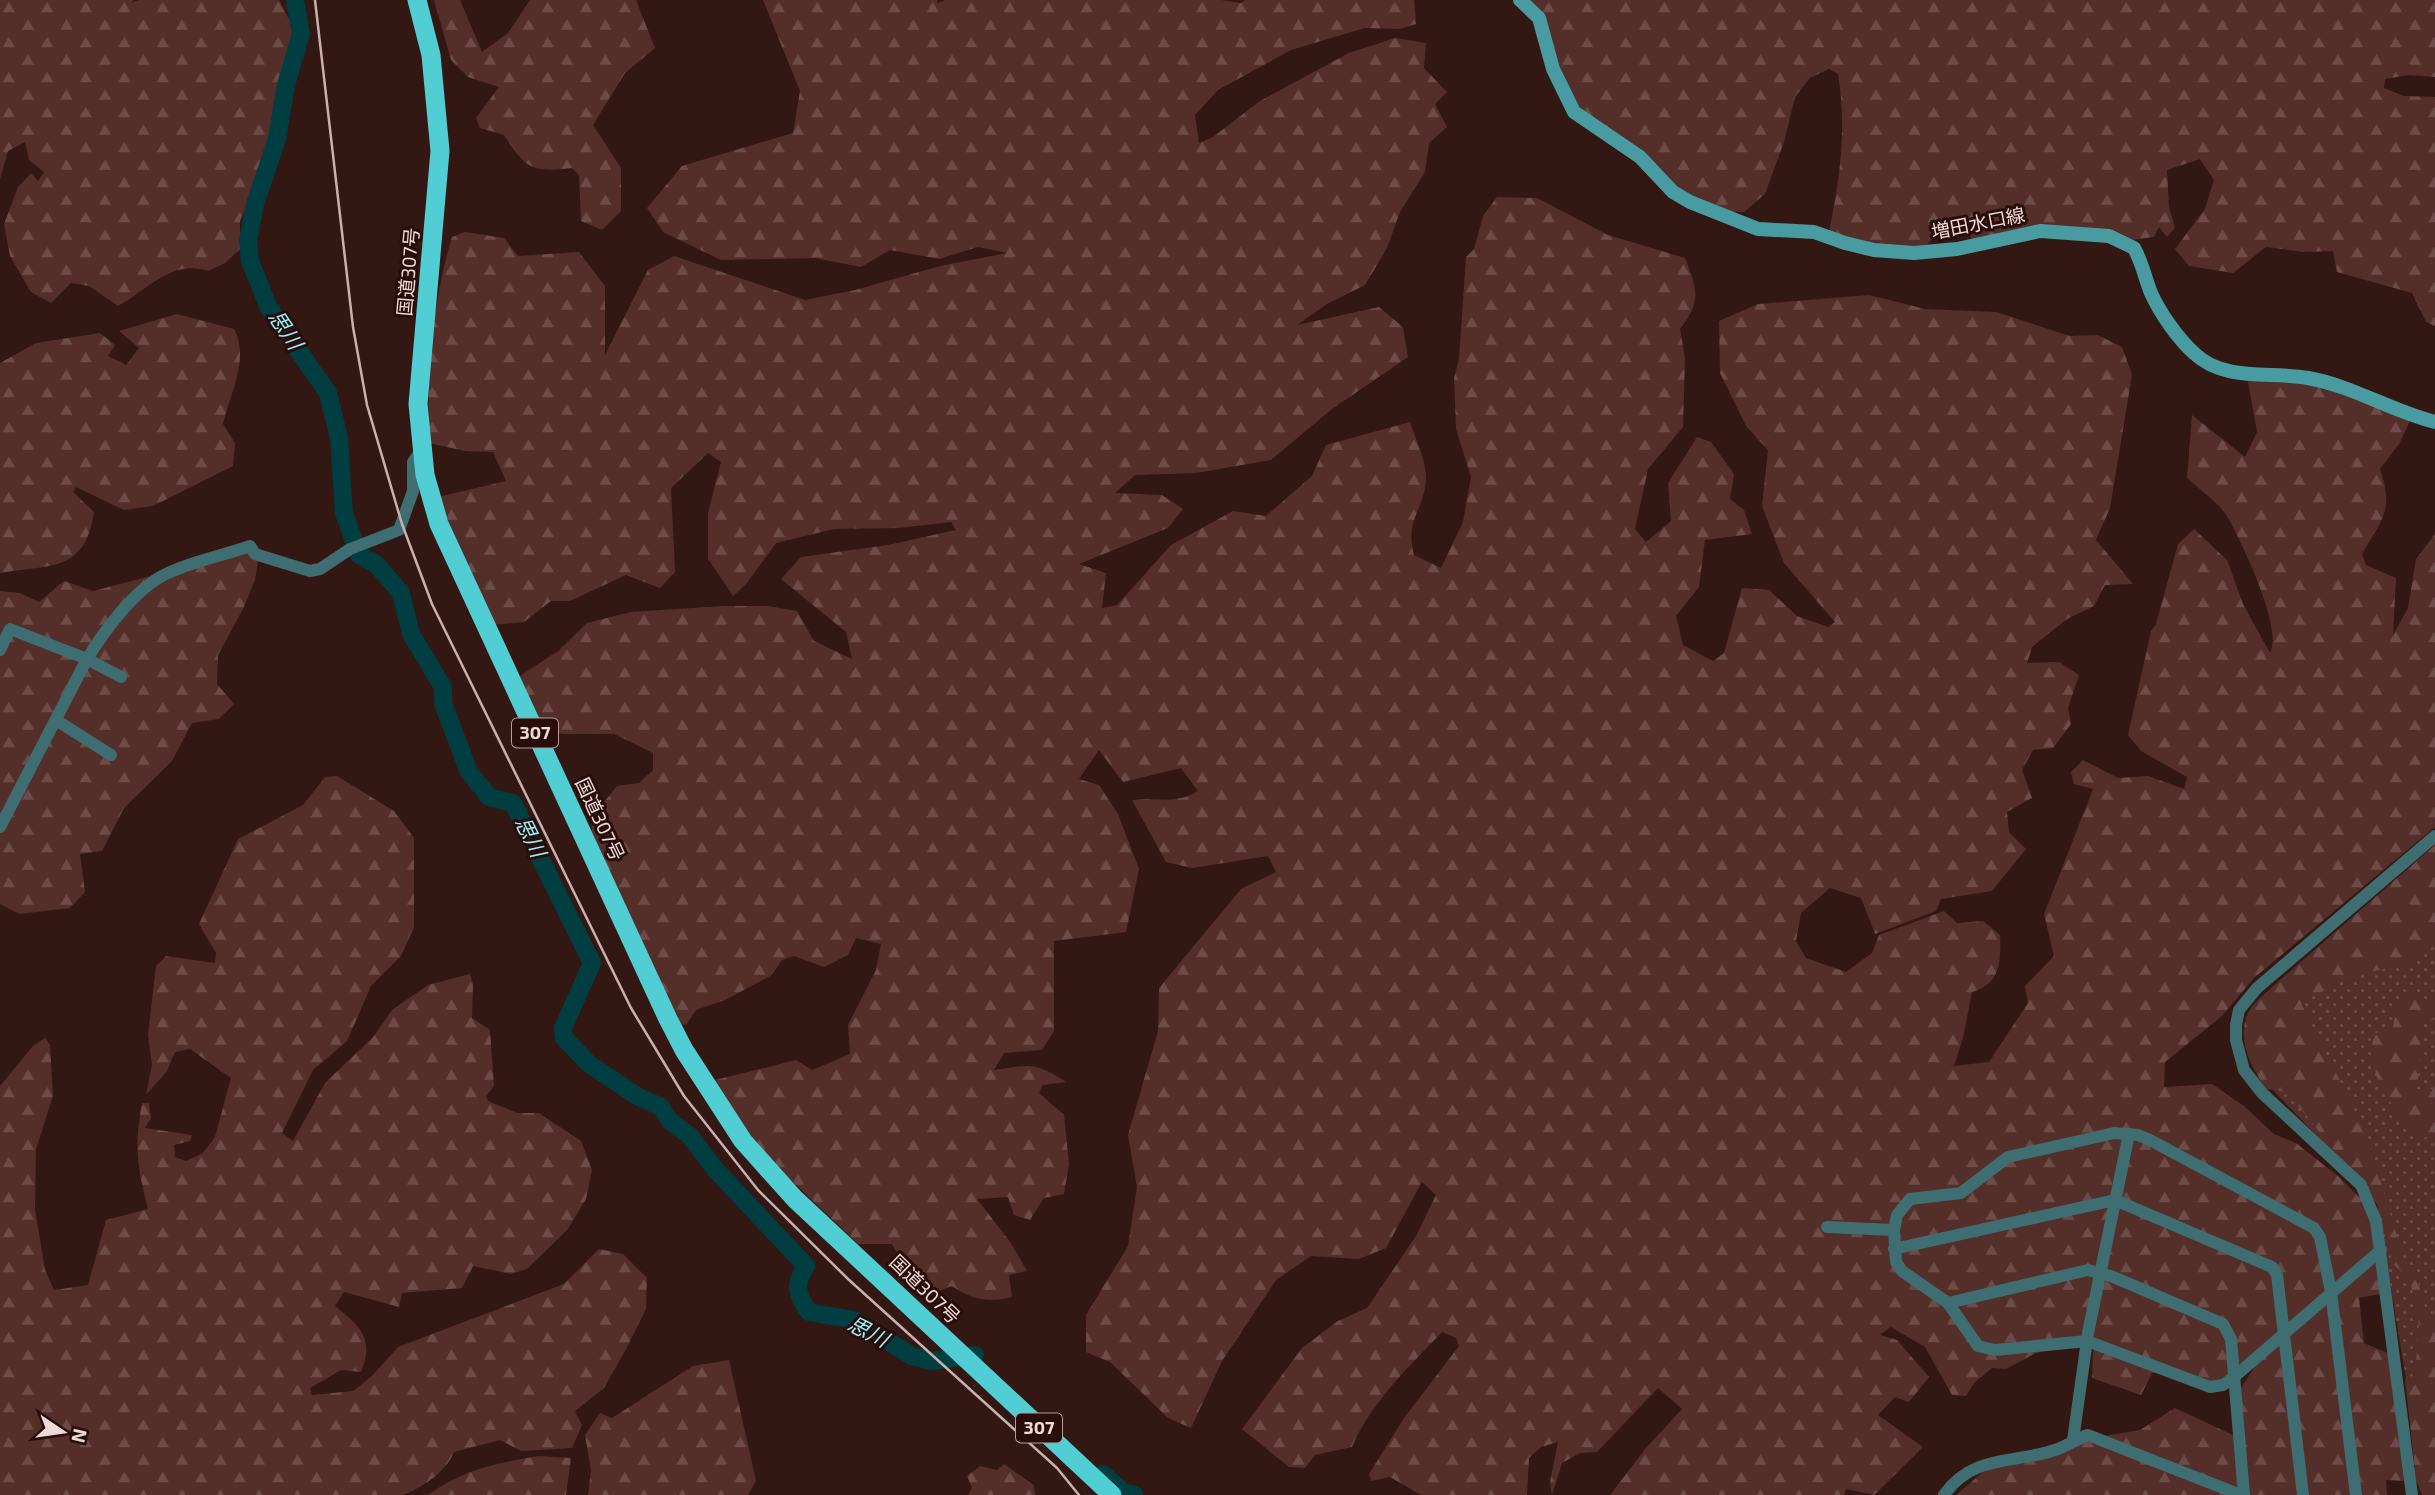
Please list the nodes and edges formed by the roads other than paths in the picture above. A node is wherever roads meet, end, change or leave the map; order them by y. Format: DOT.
graph roads {
  1 [pos="417,0"];
  2 [pos="1520,0"];
  3 [pos="2435,422"];
  4 [pos="421,451"];
  5 [pos="0,650"];
  6 [pos="87,659"];
  7 [pos="121,677"];
  8 [pos="56,720"];
  9 [pos="111,754"];
  10 [pos="0,827"];
  11 [pos="2435,836"];
  12 [pos="2129,1134"];
  13 [pos="2115,1200"];
  14 [pos="1827,1227"];
  15 [pos="1894,1230"];
  16 [pos="1894,1249"];
  17 [pos="2381,1250"];
  18 [pos="2100,1272"];
  19 [pos="2331,1292"];
  20 [pos="1948,1303"];
  21 [pos="2282,1335"];
  22 [pos="2087,1342"];
  23 [pos="2234,1377"];
  24 [pos="2073,1440"];
  25 [pos="1112,1495"];
  26 [pos="1944,1495"];
  27 [pos="2242,1495"];
  28 [pos="2303,1495"];
  29 [pos="2356,1495"];
  30 [pos="2412,1495"];
  1 -- 4 [label="highway, 国道307号 / 307"];
  2 -- 3 [label="main road, 増田水口線"];
  4 -- 6 [label="street"];
  4 -- 25 [label="highway, 国道307号 / 307"];
  5 -- 6 [label="street"];
  6 -- 7 [label="street"];
  6 -- 8 [label="street"];
  8 -- 9 [label="street"];
  8 -- 10 [label="street"];
  11 -- 17 [label="street"];
  12 -- 13 [label="street"];
  12 -- 15 [label="street"];
  12 -- 19 [label="street"];
  13 -- 16 [label="street"];
  13 -- 18 [label="street"];
  13 -- 21 [label="street"];
  14 -- 15 [label="street"];
  15 -- 16 [label="street"];
  16 -- 20 [label="street"];
  17 -- 19 [label="street"];
  17 -- 30 [label="street"];
  18 -- 20 [label="street"];
  18 -- 22 [label="street"];
  18 -- 23 [label="street"];
  19 -- 21 [label="street"];
  19 -- 29 [label="street"];
  20 -- 22 [label="street"];
  21 -- 23 [label="street"];
  21 -- 28 [label="street"];
  22 -- 23 [label="street"];
  22 -- 24 [label="street"];
  23 -- 27 [label="street"];
  24 -- 26 [label="street"];
  24 -- 27 [label="street"];
}
